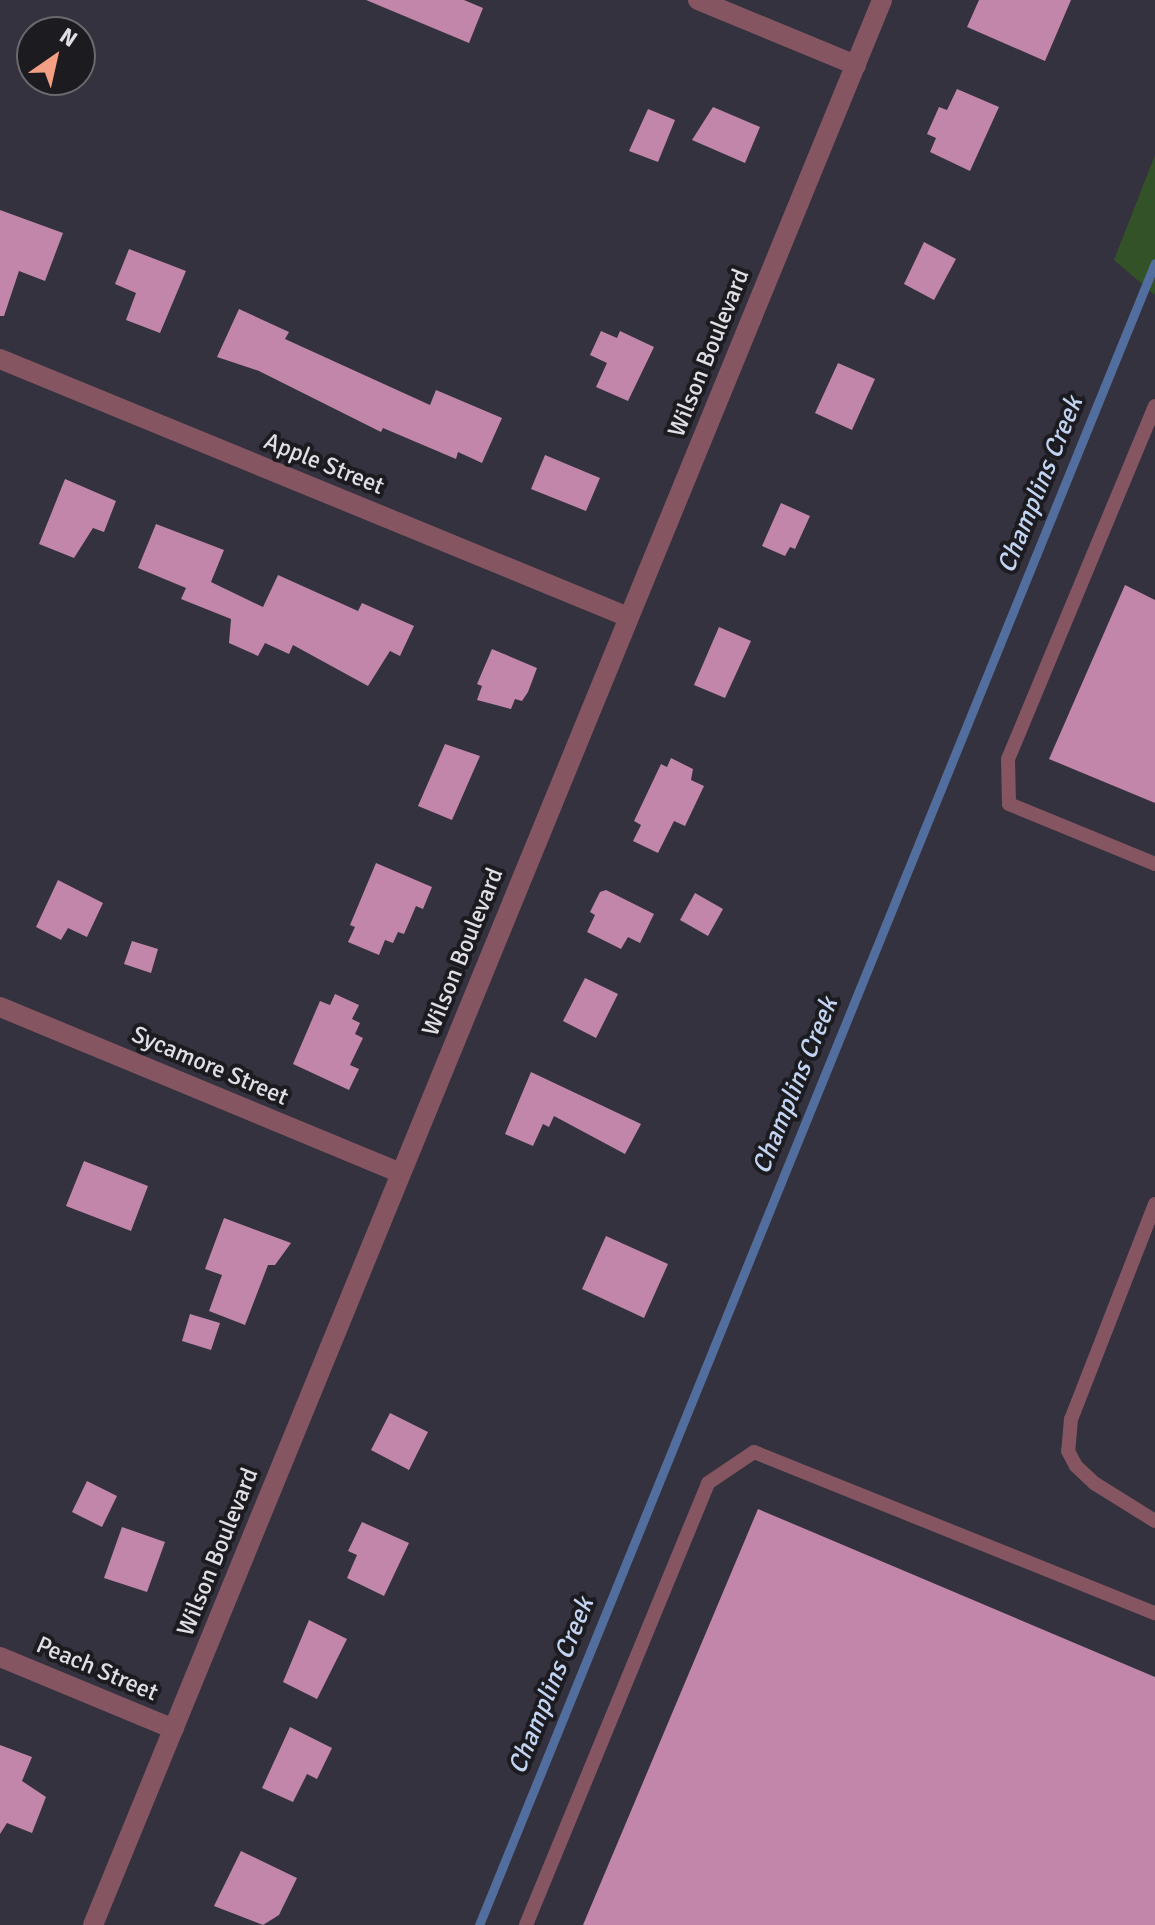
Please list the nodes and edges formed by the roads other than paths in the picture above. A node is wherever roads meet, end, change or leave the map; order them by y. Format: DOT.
graph roads {
  1 [pos="698,0"];
  2 [pos="882,0"];
  3 [pos="856,65"];
  4 [pos="0,359"];
  5 [pos="1155,406"];
  6 [pos="628,617"];
  7 [pos="1155,864"];
  8 [pos="0,1007"];
  9 [pos="400,1173"];
  10 [pos="1155,1204"];
  11 [pos="1155,1521"];
  12 [pos="1155,1613"];
  13 [pos="0,1657"];
  14 [pos="174,1729"];
  15 [pos="93,1925"];
  16 [pos="526,1925"];
  1 -- 3 [label="street"];
  2 -- 3 [label="street, Wilson Boulevard"];
  3 -- 6 [label="street, Wilson Boulevard"];
  4 -- 6 [label="street, Apple Street"];
  5 -- 7 [label="lane"];
  6 -- 9 [label="street, Wilson Boulevard"];
  8 -- 9 [label="street, Sycamore Street"];
  9 -- 14 [label="street, Wilson Boulevard"];
  10 -- 11 [label="lane"];
  12 -- 16 [label="lane"];
  13 -- 14 [label="street, Peach Street"];
  14 -- 15 [label="street, Wilson Boulevard"];
}
